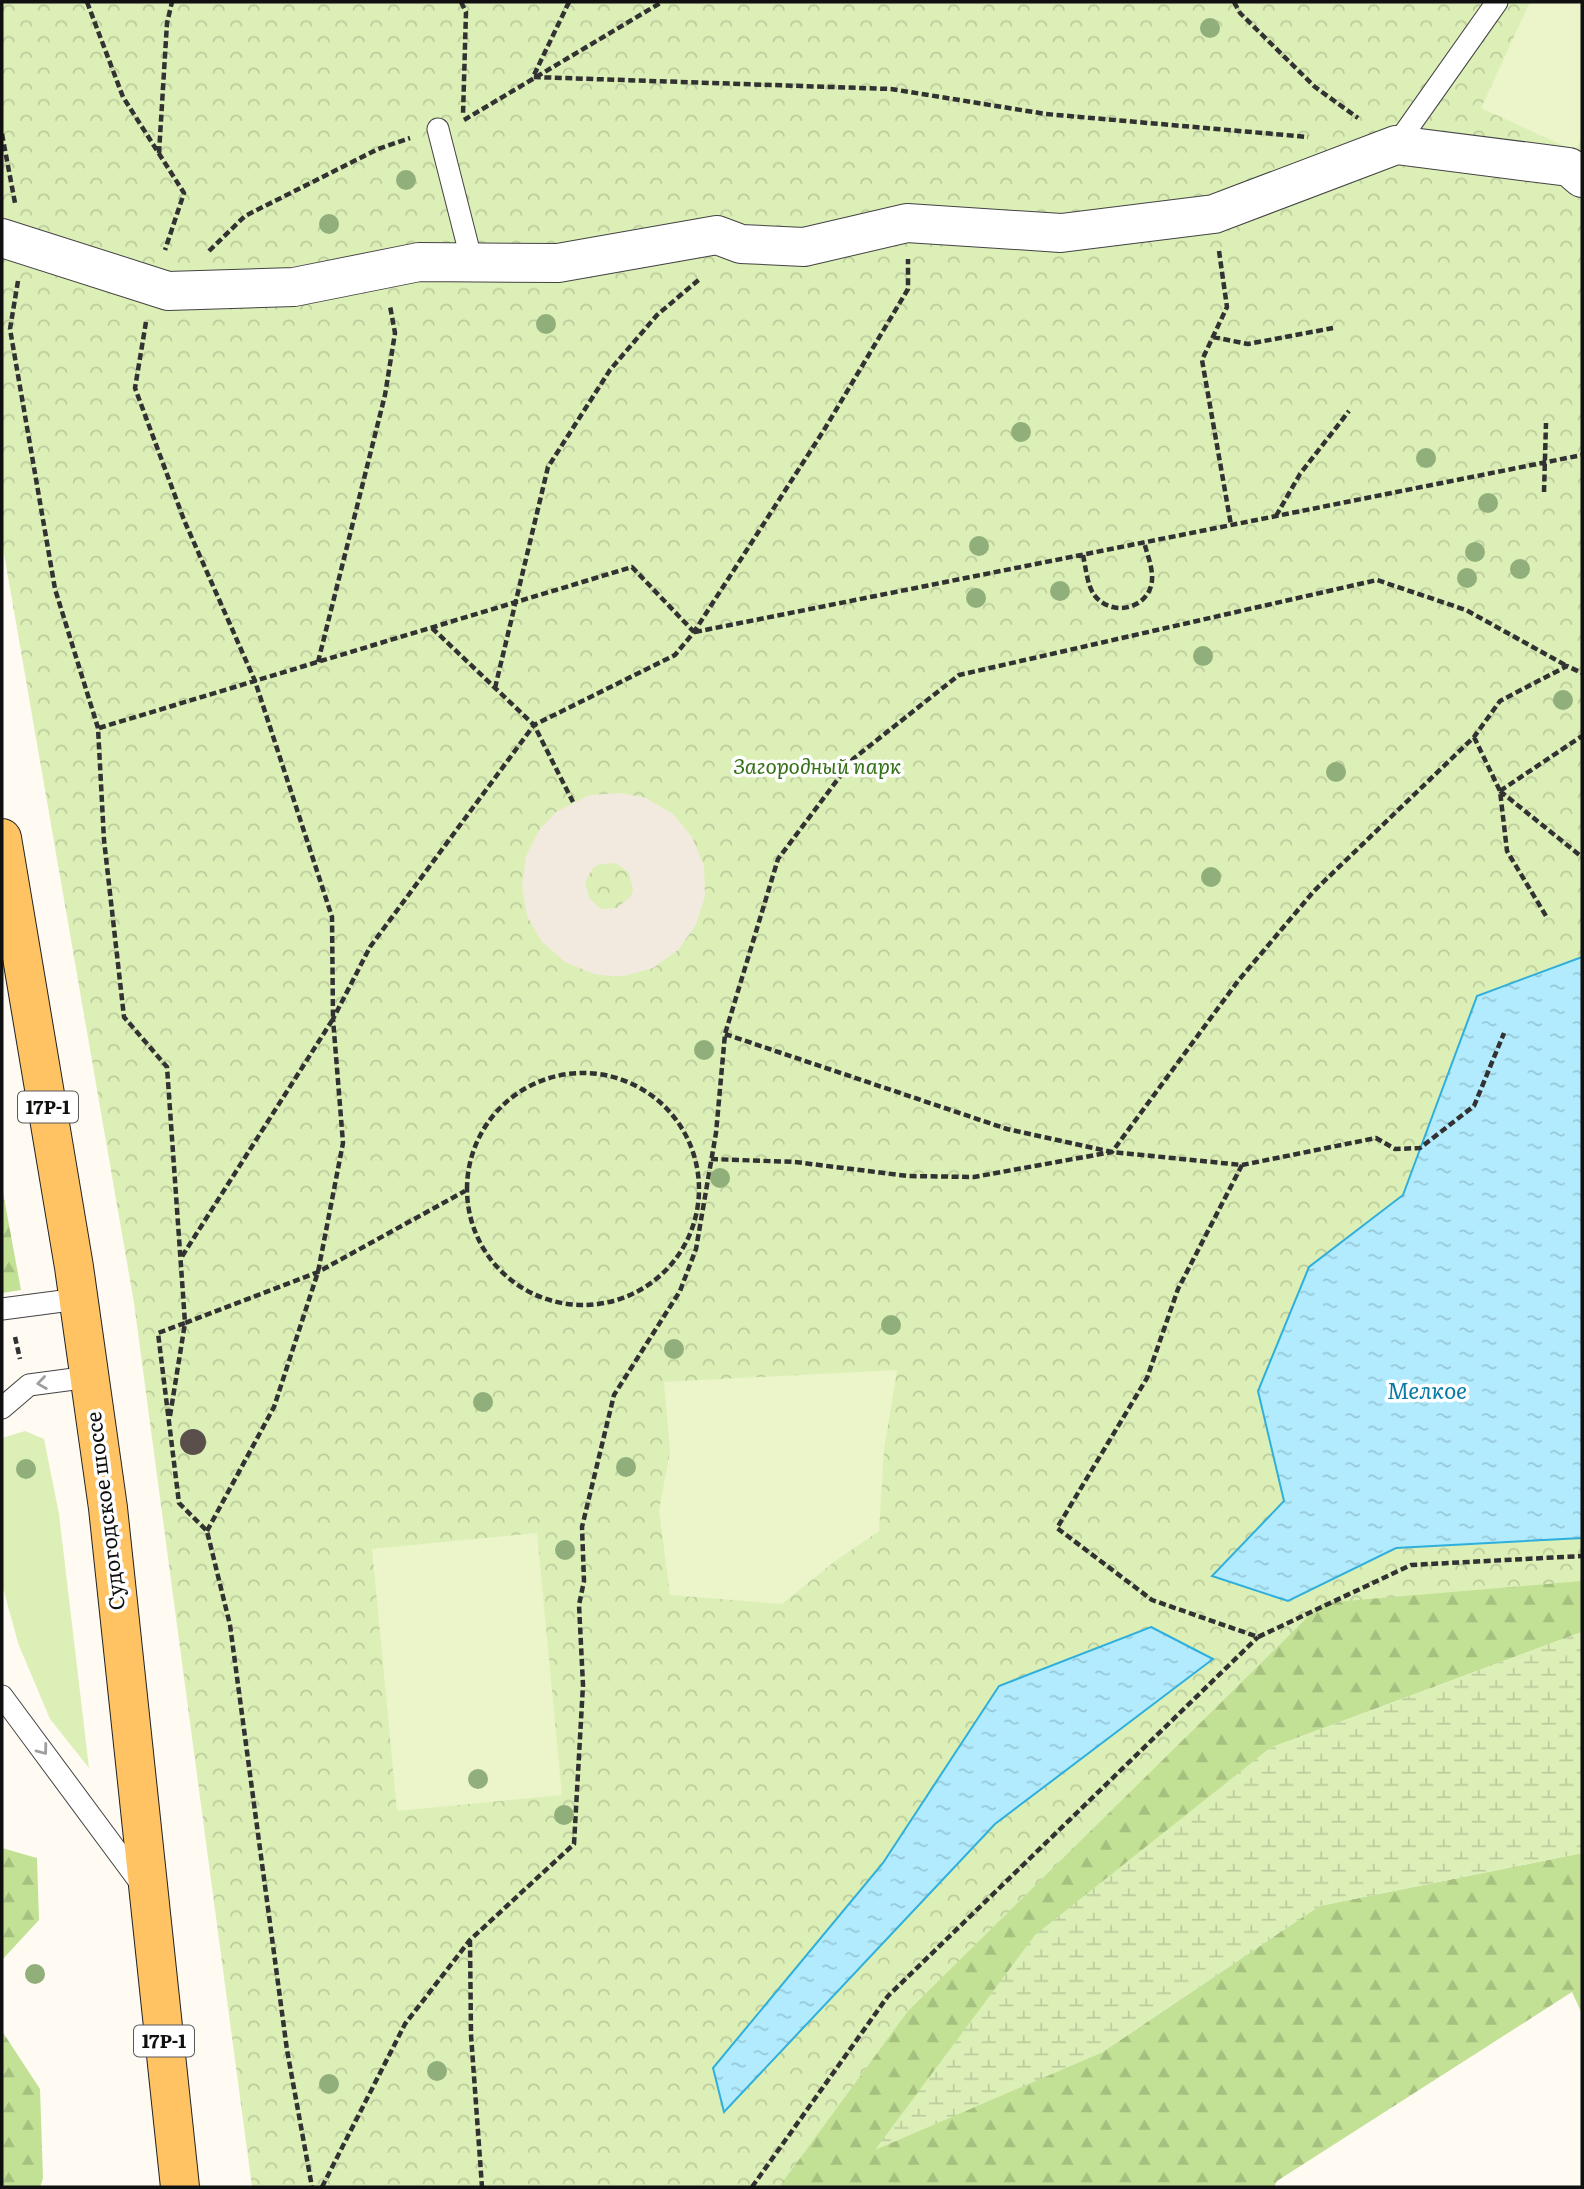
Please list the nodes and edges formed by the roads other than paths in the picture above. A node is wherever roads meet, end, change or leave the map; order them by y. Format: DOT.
graph roads {
  1 [pos="1497,2"];
  2 [pos="438,129"];
  3 [pos="1396,145"];
  4 [pos="1578,169"];
  5 [pos="13,242"];
  6 [pos="472,262"];
  7 [pos="2,838"];
  8 [pos="78,1299"];
  9 [pos="2,1309"];
  10 [pos="89,1377"];
  11 [pos="2,1408"];
  12 [pos="2,1696"];
  13 [pos="149,1894"];
  14 [pos="180,2187"];
  1 -- 3 [label="lane"];
  2 -- 6 [label="lane"];
  3 -- 4 [label="street"];
  3 -- 6 [label="street"];
  5 -- 6 [label="street"];
  7 -- 8 [label="main road, Судогодское шоссе / 17Р-1"];
  8 -- 9 [label="lane"];
  8 -- 10 [label="main road, Судогодское шоссе / 17Р-1"];
  10 -- 11 [label="lane, one-way"];
  10 -- 13 [label="main road, Судогодское шоссе / 17Р-1"];
  12 -- 13 [label="lane, one-way"];
  13 -- 14 [label="main road, Судогодское шоссе / 17Р-1"];
}
